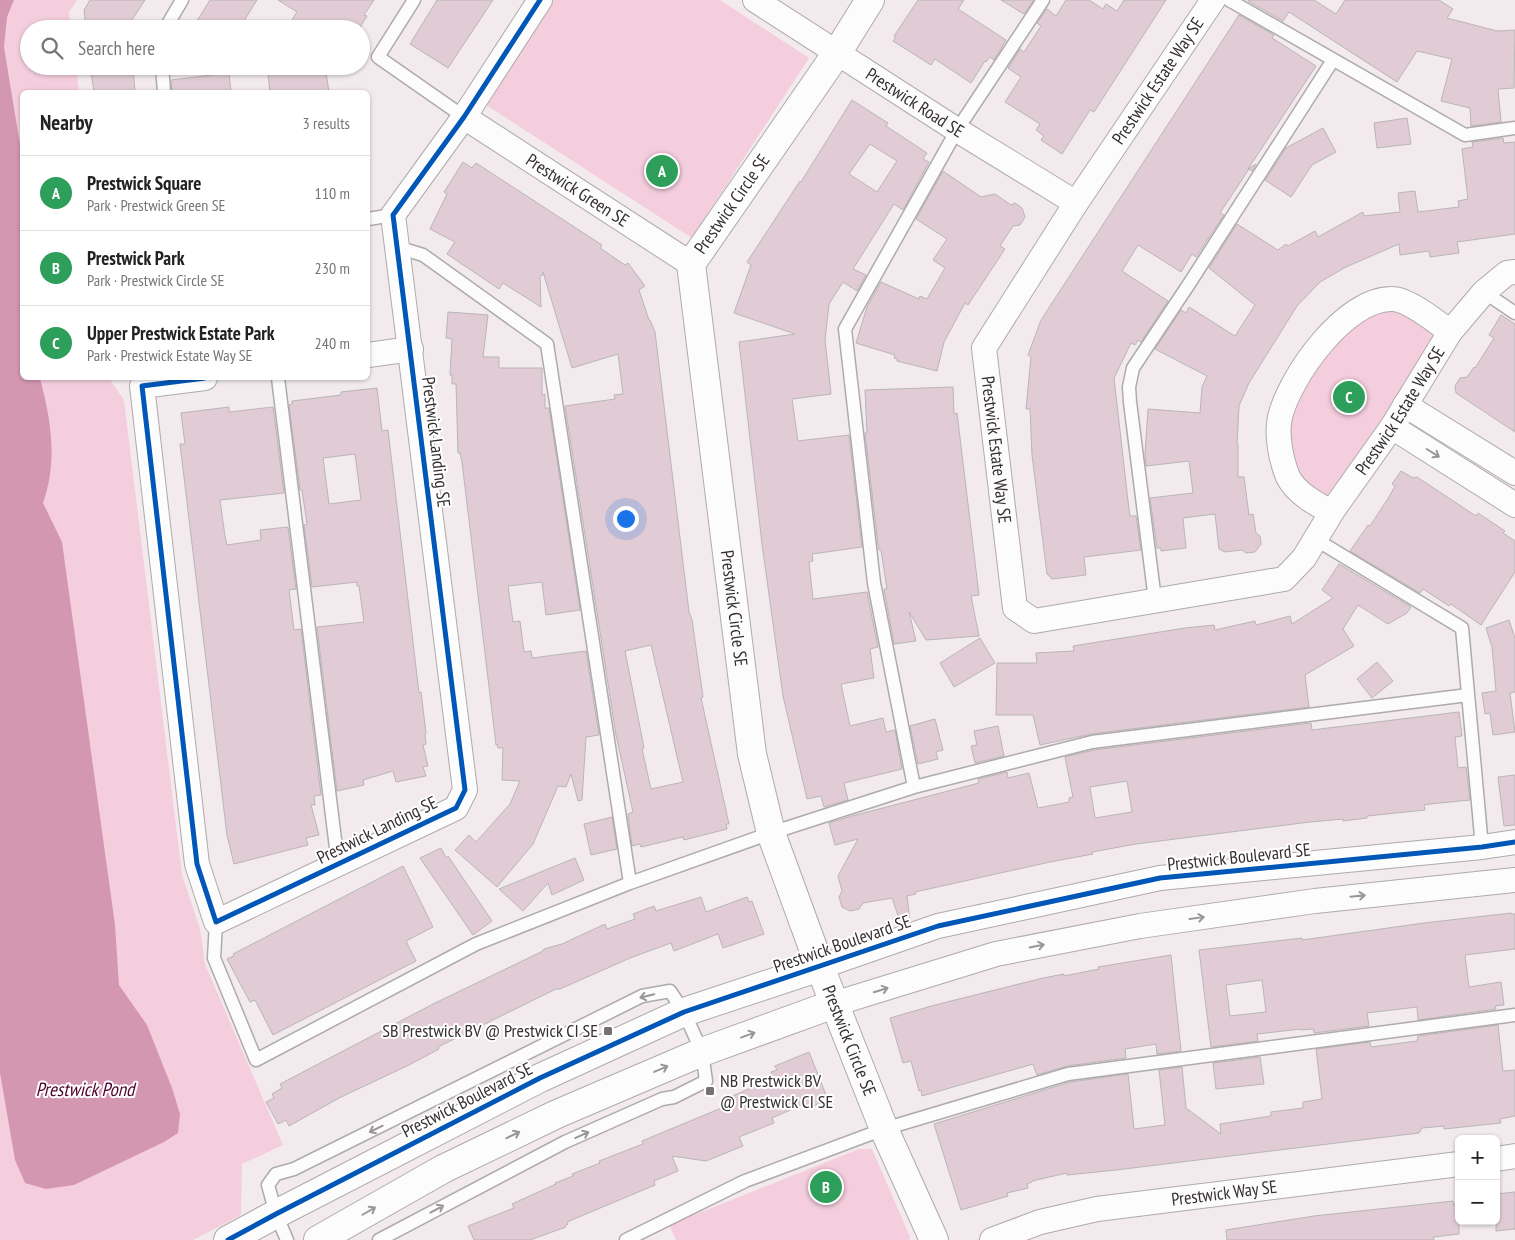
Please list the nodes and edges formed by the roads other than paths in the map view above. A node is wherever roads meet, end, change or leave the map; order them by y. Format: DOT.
graph roads {
  1 [pos="182,0"];
  2 [pos="414,0"];
  3 [pos="540,0"];
  4 [pos="755,0"];
  5 [pos="870,0"];
  6 [pos="1044,0"];
  7 [pos="1213,0"];
  8 [pos="1229,0"];
  9 [pos="170,20"];
  10 [pos="837,53"];
  11 [pos="1334,60"];
  12 [pos="163,75"];
  13 [pos="164,90"];
  14 [pos="464,117"];
  15 [pos="1515,128"];
  16 [pos="957,130"];
  17 [pos="1076,203"];
  18 [pos="393,216"];
  19 [pos="370,219"];
  20 [pos="397,247"];
  21 [pos="691,264"];
  22 [pos="1515,272"];
  23 [pos="1484,292"];
  24 [pos="1515,313"];
  25 [pos="1450,332"];
  26 [pos="411,349"];
  27 [pos="370,355"];
  28 [pos="170,380"];
  29 [pos="278,380"];
  30 [pos="136,382"];
  31 [pos="1405,405"];
  32 [pos="1392,427"];
  33 [pos="1515,473"];
  34 [pos="1515,505"];
  35 [pos="1331,512"];
  36 [pos="1315,539"];
  37 [pos="1155,600"];
  38 [pos="1468,695"];
  39 [pos="914,787"];
  40 [pos="771,834"];
  41 [pos="1515,842"];
  42 [pos="1482,847"];
  43 [pos="338,864"];
  44 [pos="1515,880"];
  45 [pos="630,882"];
  46 [pos="216,922"];
  47 [pos="820,967"];
  48 [pos="834,1004"];
  49 [pos="684,1012"];
  50 [pos="1515,1015"];
  51 [pos="702,1052"];
  52 [pos="884,1129"];
  53 [pos="1515,1156"];
  54 [pos="1500,1158"];
  55 [pos="1455,1164"];
  56 [pos="276,1214"];
  57 [pos="326,1238"];
  58 [pos="228,1240"];
  59 [pos="287,1240"];
  60 [pos="379,1240"];
  61 [pos="626,1240"];
  62 [pos="934,1240"];
  63 [pos="992,1240"];
  1 -- 9 [label="lane"];
  2 -- 14 [label="lane"];
  3 -- 14 [label="street"];
  4 -- 10 [label="street, Prestwick Road SE"];
  5 -- 10 [label="street, Prestwick Circle SE"];
  6 -- 16 [label="lane"];
  7 -- 17 [label="street, Prestwick Estate Way SE"];
  8 -- 11 [label="lane"];
  10 -- 16 [label="street, Prestwick Road SE"];
  10 -- 21 [label="street, Prestwick Circle SE"];
  11 -- 15 [label="lane"];
  11 -- 37 [label="lane"];
  12 -- 13 [label="lane"];
  14 -- 18 [label="street"];
  14 -- 21 [label="street, Prestwick Green SE"];
  16 -- 17 [label="street, Prestwick Road SE"];
  16 -- 39 [label="lane"];
  17 -- 37 [label="street, Prestwick Estate Way SE"];
  18 -- 19 [label="lane"];
  18 -- 20 [label="street, Prestwick Landing SE"];
  20 -- 26 [label="street, Prestwick Landing SE"];
  20 -- 45 [label="lane"];
  21 -- 40 [label="street, Prestwick Circle SE"];
  22 -- 23 [label="street, Prestwick Estate Way SE"];
  23 -- 24 [label="lane"];
  23 -- 25 [label="street, Prestwick Estate Way SE"];
  25 -- 31 [label="street, Prestwick Estate Way SE"];
  25 -- 35 [label="street, Prestwick Estate Way SE"];
  26 -- 27 [label="street"];
  26 -- 43 [label="street, Prestwick Landing SE"];
  28 -- 30 [label="street"];
  29 -- 43 [label="lane"];
  30 -- 46 [label="street"];
  31 -- 32 [label="street, Prestwick Estate Way SE"];
  31 -- 33 [label="street"];
  32 -- 34 [label="street, one-way"];
  32 -- 35 [label="street, Prestwick Estate Way SE"];
  35 -- 36 [label="street, Prestwick Estate Way SE"];
  36 -- 37 [label="street, Prestwick Estate Way SE"];
  36 -- 38 [label="lane"];
  38 -- 39 [label="lane"];
  38 -- 42 [label="lane"];
  39 -- 40 [label="lane"];
  40 -- 45 [label="lane"];
  40 -- 47 [label="street, Prestwick Circle SE"];
  41 -- 42 [label="street, Prestwick Boulevard SE"];
  42 -- 47 [label="street, Prestwick Boulevard SE"];
  43 -- 46 [label="street, Prestwick Landing SE"];
  48 -- 44 [label="street, one-way"];
  45 -- 46 [label="lane"];
  47 -- 48 [label="street, Prestwick Circle SE"];
  47 -- 49 [label="street, Prestwick Boulevard SE"];
  51 -- 48 [label="street, one-way"];
  48 -- 52 [label="street, Prestwick Circle SE"];
  49 -- 51 [label="lane"];
  49 -- 56 [label="street, Prestwick Boulevard SE, one-way"];
  50 -- 52 [label="lane"];
  57 -- 51 [label="street, one-way"];
  60 -- 51 [label="lane, one-way"];
  52 -- 61 [label="lane"];
  52 -- 62 [label="street, Prestwick Circle SE"];
  53 -- 54 [label="street"];
  55 -- 63 [label="street, Prestwick Way SE"];
  56 -- 58 [label="street, Prestwick Boulevard SE"];
  56 -- 59 [label="lane"];
}
